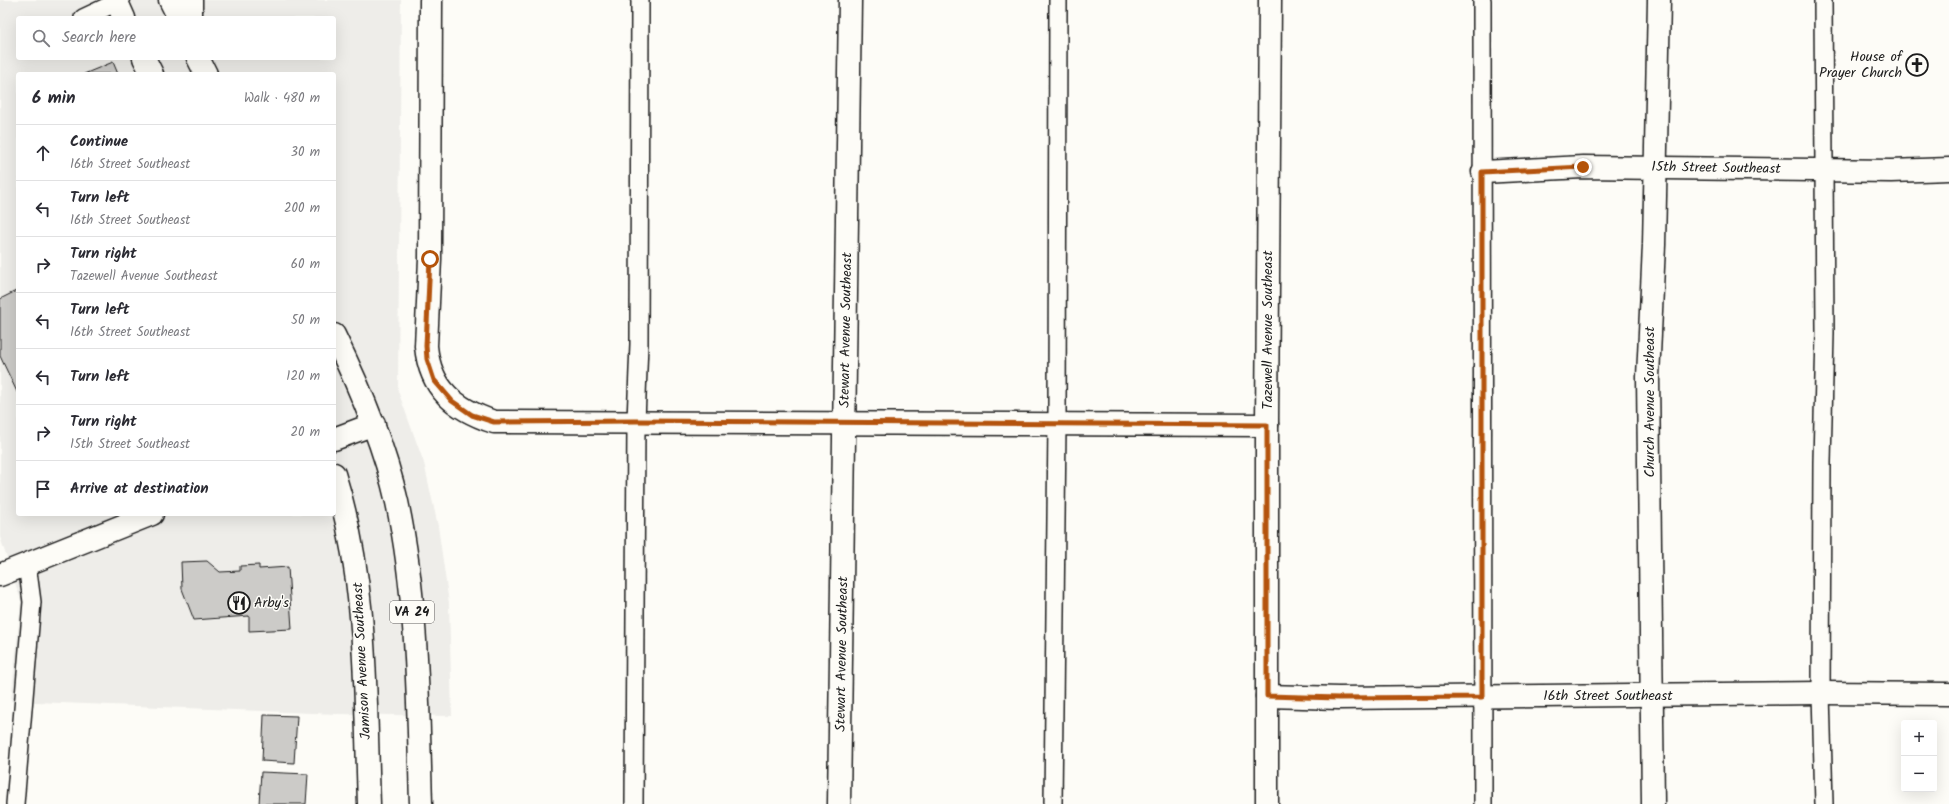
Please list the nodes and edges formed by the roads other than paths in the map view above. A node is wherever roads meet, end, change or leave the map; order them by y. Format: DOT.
graph roads {
  1 [pos="170,0"];
  2 [pos="191,0"];
  3 [pos="431,0"];
  4 [pos="640,0"];
  5 [pos="850,0"];
  6 [pos="1058,0"];
  7 [pos="1270,0"];
  8 [pos="1482,0"];
  9 [pos="1659,0"];
  10 [pos="1823,0"];
  11 [pos="119,7"];
  12 [pos="90,16"];
  13 [pos="178,16"];
  14 [pos="191,16"];
  15 [pos="145,60"];
  16 [pos="199,60"];
  17 [pos="151,72"];
  18 [pos="205,72"];
  19 [pos="1656,167"];
  20 [pos="1949,168"];
  21 [pos="1824,169"];
  22 [pos="1482,172"];
  23 [pos="336,339"];
  24 [pos="636,421"];
  25 [pos="845,423"];
  26 [pos="374,424"];
  27 [pos="1057,424"];
  28 [pos="1267,425"];
  29 [pos="336,438"];
  30 [pos="336,480"];
  31 [pos="147,516"];
  32 [pos="26,564"];
  33 [pos="0,575"];
  34 [pos="1821,694"];
  35 [pos="1949,694"];
  36 [pos="1267,696"];
  37 [pos="1652,696"];
  38 [pos="1482,697"];
  39 [pos="15,804"];
  40 [pos="369,804"];
  41 [pos="421,804"];
  42 [pos="634,804"];
  43 [pos="839,804"];
  44 [pos="1054,804"];
  45 [pos="1267,804"];
  46 [pos="1483,804"];
  47 [pos="1653,804"];
  48 [pos="1824,804"];
  1 -- 13 [label="street"];
  2 -- 14 [label="street"];
  3 -- 24 [label="street"];
  4 -- 24 [label="lane"];
  5 -- 25 [label="street, Stewart Avenue Southeast"];
  6 -- 27 [label="lane"];
  7 -- 28 [label="street, Tazewell Avenue Southeast"];
  8 -- 22 [label="lane"];
  9 -- 19 [label="street, Church Avenue Southeast"];
  10 -- 21 [label="lane"];
  11 -- 12 [label="lane"];
  15 -- 17 [label="street"];
  16 -- 18 [label="street"];
  19 -- 21 [label="street, 15th Street Southeast"];
  19 -- 22 [label="street, 15th Street Southeast"];
  19 -- 37 [label="street, Church Avenue Southeast"];
  20 -- 21 [label="street, 15th Street Southeast"];
  21 -- 34 [label="lane"];
  22 -- 38 [label="lane"];
  23 -- 26 [label="street, VA 24"];
  24 -- 25 [label="street"];
  24 -- 42 [label="lane"];
  25 -- 27 [label="street"];
  25 -- 43 [label="street, Stewart Avenue Southeast"];
  26 -- 29 [label="street"];
  26 -- 41 [label="street, VA 24"];
  27 -- 28 [label="street"];
  27 -- 44 [label="lane"];
  28 -- 36 [label="street, Tazewell Avenue Southeast"];
  30 -- 40 [label="street, Jamison Avenue Southeast"];
  31 -- 32 [label="street"];
  32 -- 33 [label="street"];
  32 -- 39 [label="lane"];
  34 -- 35 [label="street, 16th Street Southeast"];
  34 -- 37 [label="street, 16th Street Southeast"];
  34 -- 48 [label="lane"];
  36 -- 38 [label="street, 16th Street Southeast"];
  36 -- 45 [label="street, Tazewell Avenue Southeast"];
  37 -- 38 [label="street, 16th Street Southeast"];
  37 -- 47 [label="street, Church Avenue Southeast"];
  38 -- 46 [label="lane"];
}
